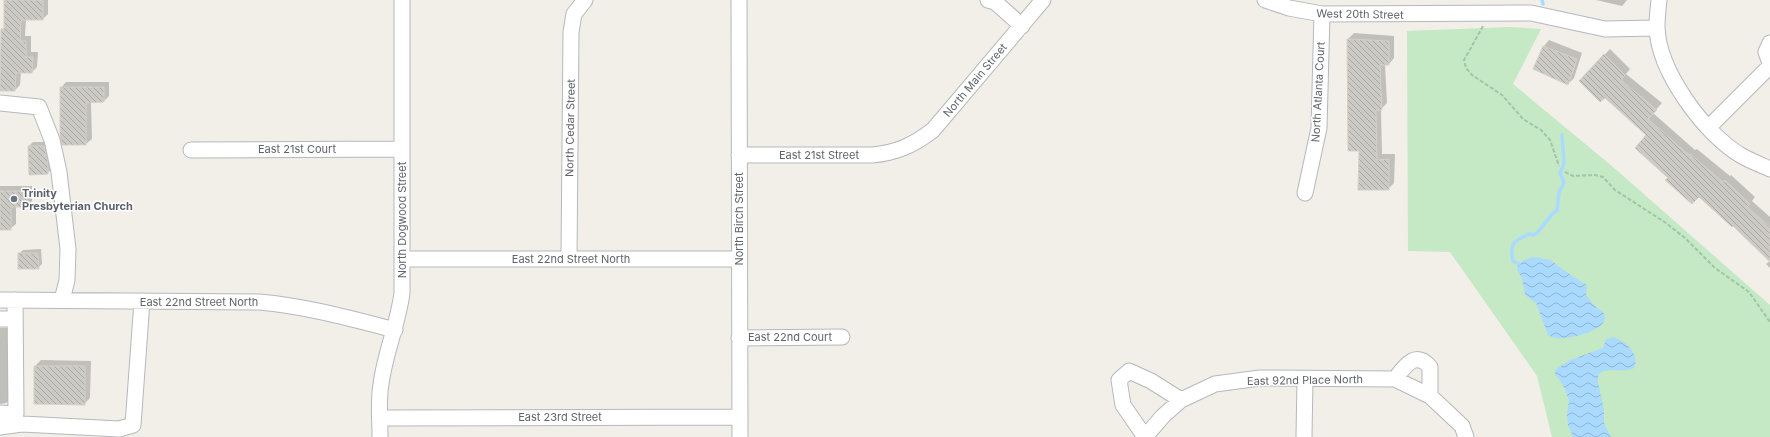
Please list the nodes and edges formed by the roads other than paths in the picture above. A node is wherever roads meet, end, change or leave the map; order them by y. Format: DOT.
graph roads {
  1 [pos="402,0"];
  2 [pos="739,0"];
  3 [pos="988,0"];
  4 [pos="1043,0"];
  5 [pos="1265,0"];
  6 [pos="1659,0"];
  7 [pos="585,1"];
  8 [pos="1322,14"];
  9 [pos="1022,26"];
  10 [pos="1657,28"];
  11 [pos="1770,43"];
  12 [pos="1770,64"];
  13 [pos="0,104"];
  14 [pos="1708,128"];
  15 [pos="402,148"];
  16 [pos="191,150"];
  17 [pos="899,150"];
  18 [pos="739,155"];
  19 [pos="1770,169"];
  20 [pos="1305,193"];
  21 [pos="402,259"];
  22 [pos="569,259"];
  23 [pos="739,259"];
  24 [pos="7,300"];
  25 [pos="62,300"];
  26 [pos="142,301"];
  27 [pos="0,319"];
  28 [pos="15,319"];
  29 [pos="395,330"];
  30 [pos="842,337"];
  31 [pos="739,338"];
  32 [pos="1305,379"];
  33 [pos="1395,379"];
  34 [pos="1430,396"];
  35 [pos="1181,400"];
  36 [pos="739,417"];
  37 [pos="380,418"];
  38 [pos="6,426"];
  39 [pos="134,431"];
  40 [pos="380,437"];
  41 [pos="740,437"];
  42 [pos="1145,437"];
  43 [pos="1304,437"];
  44 [pos="1466,437"];
  1 -- 15 [label="street, North Dogwood Street"];
  2 -- 18 [label="street, North Birch Street"];
  3 -- 9 [label="street"];
  4 -- 9 [label="street, North Main Street"];
  5 -- 8 [label="street, West 20th Street"];
  6 -- 10 [label="street"];
  7 -- 22 [label="street, North Cedar Street"];
  8 -- 10 [label="street, West 20th Street"];
  8 -- 20 [label="street, North Atlanta Court"];
  9 -- 17 [label="street, North Main Street"];
  10 -- 14 [label="street"];
  11 -- 12 [label="street"];
  12 -- 14 [label="street"];
  13 -- 25 [label="street"];
  14 -- 19 [label="street"];
  15 -- 16 [label="street, East 21st Court"];
  15 -- 21 [label="street, North Dogwood Street"];
  17 -- 18 [label="street, East 21st Street"];
  18 -- 23 [label="street, North Birch Street"];
  21 -- 22 [label="street, East 22nd Street North"];
  21 -- 29 [label="street, North Dogwood Street"];
  22 -- 23 [label="street, East 22nd Street North"];
  23 -- 31 [label="street, North Birch Street"];
  24 -- 25 [label="street, East 22nd Street North"];
  24 -- 28 [label="street"];
  25 -- 26 [label="street, East 22nd Street North"];
  26 -- 29 [label="street, East 22nd Street North"];
  26 -- 39 [label="street"];
  27 -- 28 [label="street"];
  28 -- 38 [label="street"];
  29 -- 37 [label="street, North Dogwood Street"];
  30 -- 31 [label="street, East 22nd Court"];
  31 -- 36 [label="street, North Birch Street"];
  32 -- 33 [label="street, East 92nd Place North"];
  32 -- 35 [label="street, East 92nd Place North"];
  32 -- 43 [label="street"];
  33 -- 34 [label="street, East 92nd Place North"];
  33 -- 34 [label="street"];
  34 -- 44 [label="street, East 92nd Place North"];
  35 -- 42 [label="street, East 92nd Place North"];
  35 -- 42 [label="street"];
  36 -- 37 [label="street, East 23rd Street"];
  36 -- 41 [label="street, North Birch Street"];
  37 -- 40 [label="street, North Dogwood Street"];
  38 -- 39 [label="street"];
}
